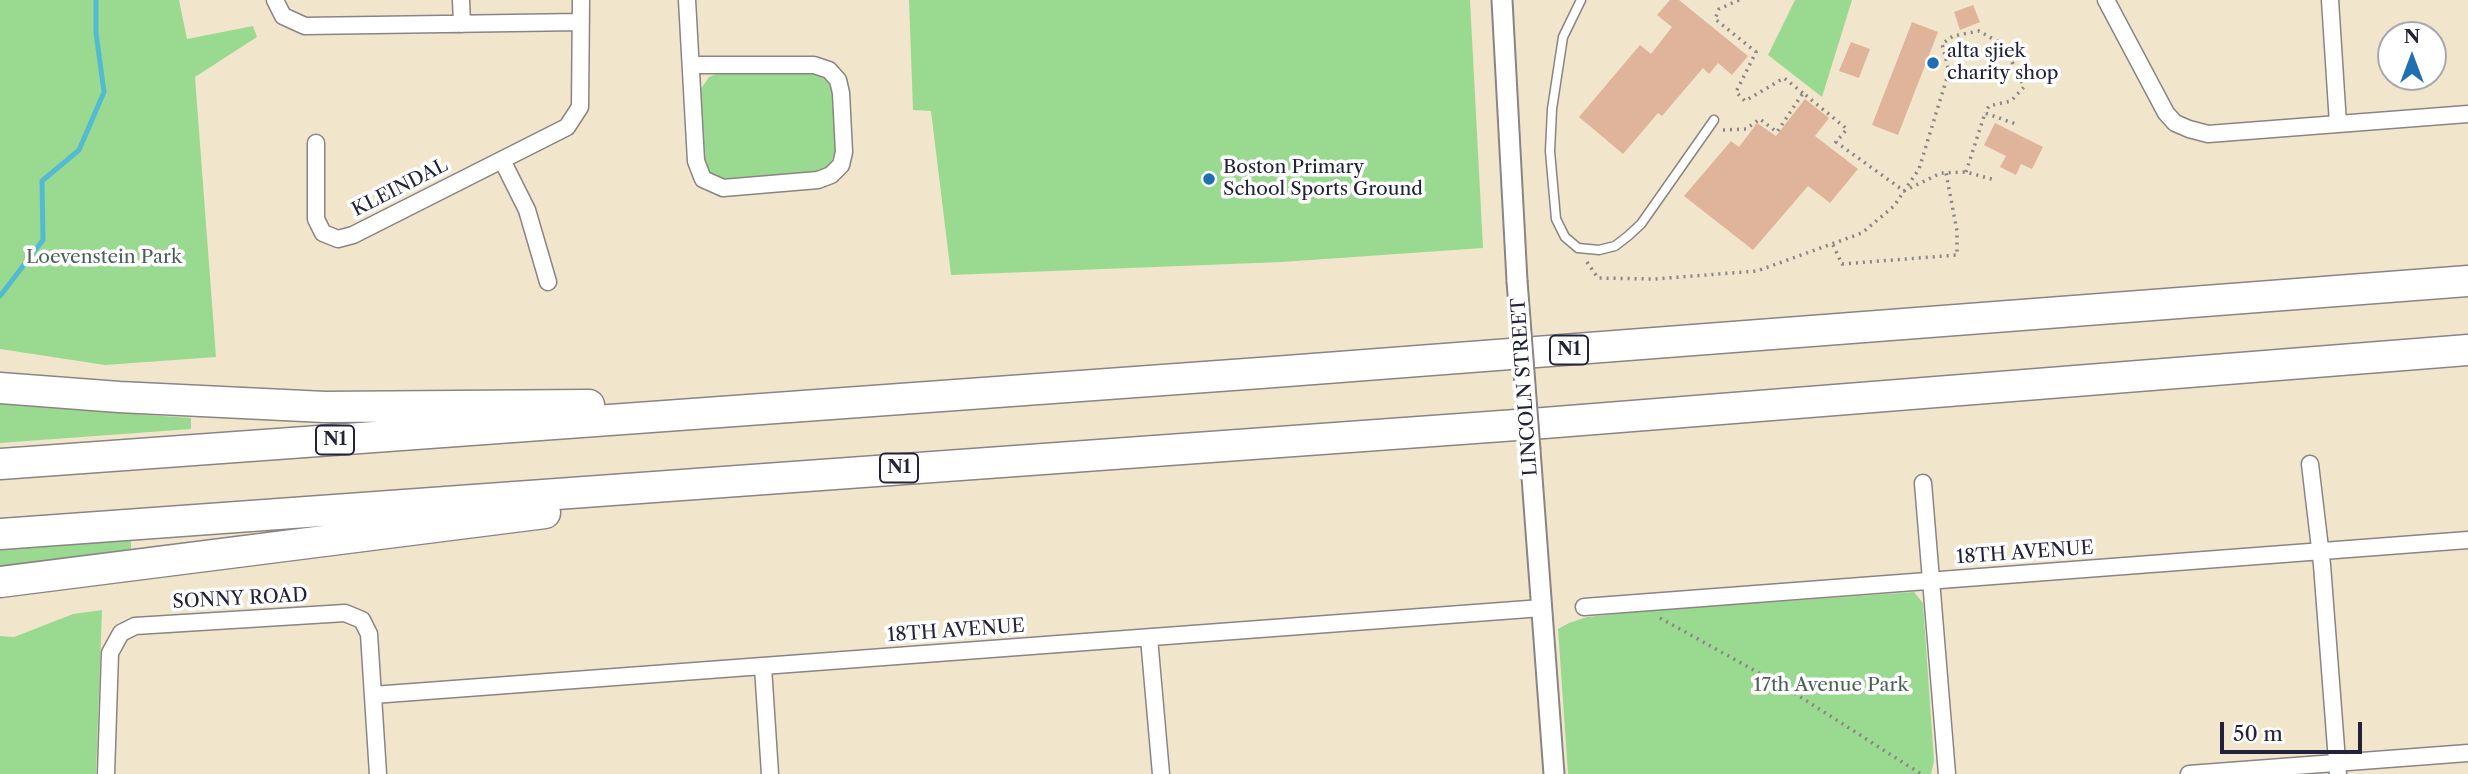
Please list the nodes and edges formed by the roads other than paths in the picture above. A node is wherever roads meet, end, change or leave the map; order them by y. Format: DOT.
graph roads {
  1 [pos="275,0"];
  2 [pos="461,0"];
  3 [pos="581,0"];
  4 [pos="687,0"];
  5 [pos="1502,0"];
  6 [pos="1581,0"];
  7 [pos="2106,0"];
  8 [pos="2330,0"];
  9 [pos="580,22"];
  10 [pos="462,24"];
  11 [pos="691,65"];
  12 [pos="2468,114"];
  13 [pos="1714,120"];
  14 [pos="2338,124"];
  15 [pos="316,143"];
  16 [pos="502,160"];
  17 [pos="548,282"];
  18 [pos="2468,282"];
  19 [pos="2468,350"];
  20 [pos="0,388"];
  21 [pos="669,416"];
  22 [pos="0,464"];
  23 [pos="2310,464"];
  24 [pos="776,477"];
  25 [pos="1923,483"];
  26 [pos="0,534"];
  27 [pos="2468,540"];
  28 [pos="2320,552"];
  29 [pos="1931,580"];
  30 [pos="0,582"];
  31 [pos="1584,607"];
  32 [pos="1542,608"];
  33 [pos="1149,638"];
  34 [pos="763,667"];
  35 [pos="373,695"];
  36 [pos="2468,753"];
  37 [pos="2338,768"];
  38 [pos="106,774"];
  39 [pos="378,774"];
  40 [pos="770,774"];
  41 [pos="1161,774"];
  42 [pos="1554,774"];
  43 [pos="1948,774"];
  44 [pos="2189,774"];
  1 -- 10 [label="street"];
  2 -- 10 [label="street"];
  3 -- 9 [label="street"];
  4 -- 11 [label="street"];
  5 -- 32 [label="street, LINCOLN STREET, bridge"];
  6 -- 13 [label="lane"];
  7 -- 14 [label="street"];
  8 -- 14 [label="street"];
  9 -- 10 [label="street"];
  9 -- 16 [label="street, KLEINDAL"];
  11 -- 11 [label="street"];
  12 -- 14 [label="street"];
  15 -- 16 [label="street, KLEINDAL"];
  16 -- 17 [label="street"];
  18 -- 21 [label="highway, N1"];
  19 -- 24 [label="highway, N1"];
  20 -- 21 [label="highway"];
  21 -- 22 [label="highway, N1"];
  23 -- 28 [label="street"];
  24 -- 26 [label="highway, N1"];
  24 -- 30 [label="highway"];
  25 -- 29 [label="street"];
  27 -- 28 [label="street, 18TH AVENUE"];
  28 -- 29 [label="street, 18TH AVENUE"];
  28 -- 37 [label="street"];
  29 -- 31 [label="street, 18TH AVENUE"];
  29 -- 43 [label="street"];
  32 -- 33 [label="street, 18TH AVENUE"];
  32 -- 42 [label="street, LINCOLN STREET"];
  33 -- 34 [label="street, 18TH AVENUE"];
  33 -- 41 [label="street"];
  34 -- 35 [label="street, 18TH AVENUE"];
  34 -- 40 [label="street"];
  35 -- 38 [label="street, SONNY ROAD"];
  35 -- 39 [label="street"];
  36 -- 37 [label="street"];
  37 -- 44 [label="street"];
}
